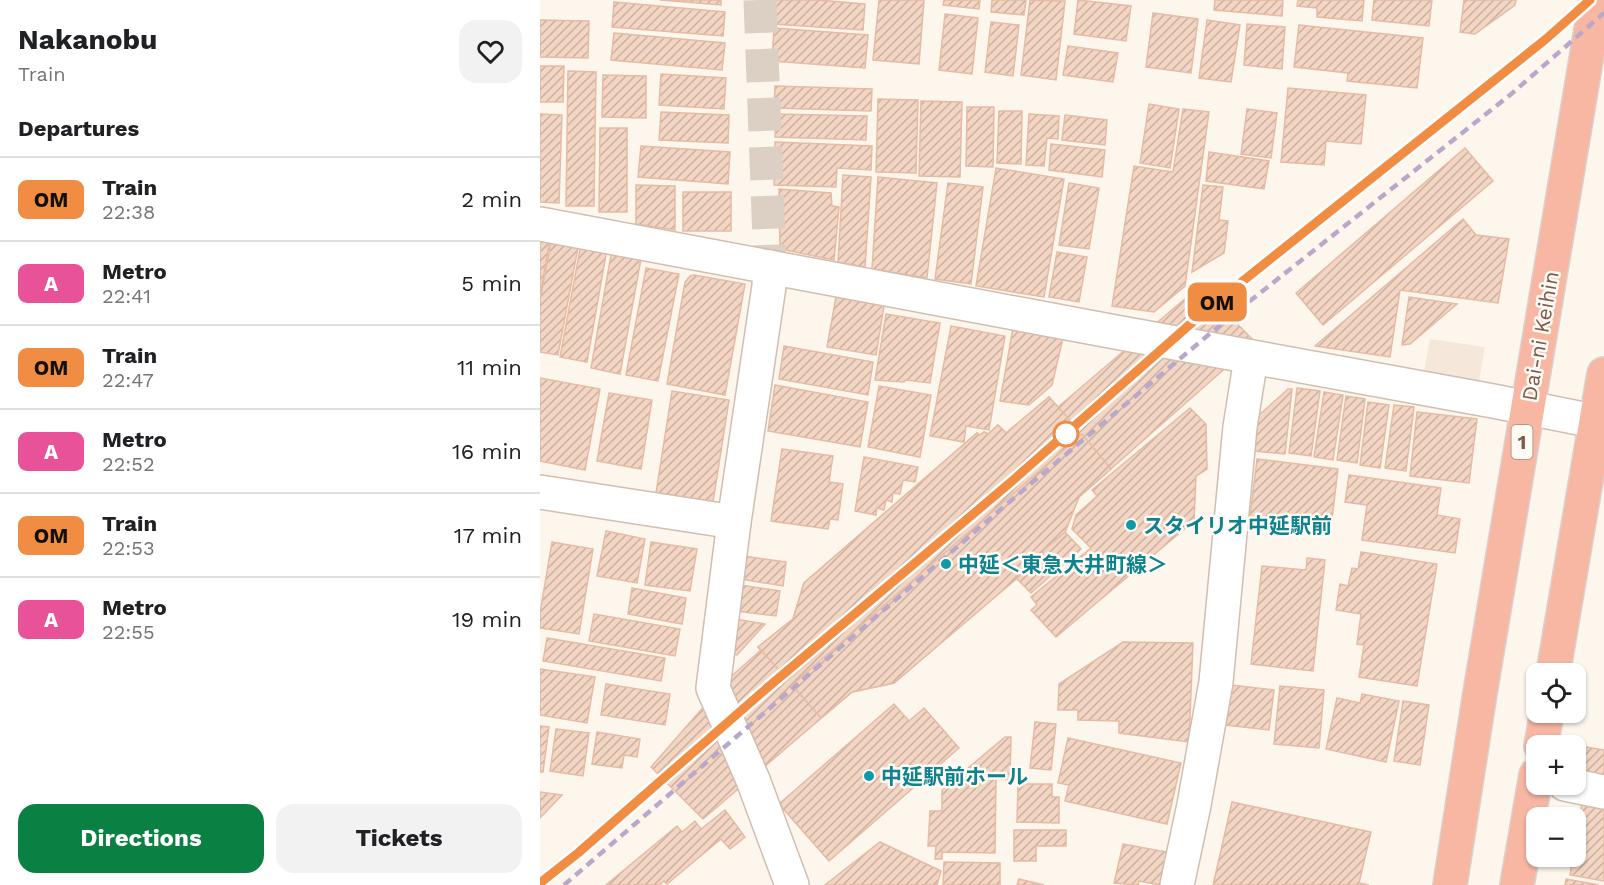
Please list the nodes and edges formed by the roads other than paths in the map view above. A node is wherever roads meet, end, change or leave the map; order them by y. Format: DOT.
graph roads {
  1 [pos="1596,0"];
  2 [pos="540,224"];
  3 [pos="770,267"];
  4 [pos="1251,358"];
  5 [pos="1604,374"];
  6 [pos="1528,407"];
  7 [pos="1600,422"];
  8 [pos="540,492"];
  9 [pos="734,522"];
  10 [pos="1555,663"];
  11 [pos="1586,788"];
  12 [pos="1604,792"];
  13 [pos="1533,795"];
  14 [pos="792,885"];
  15 [pos="1177,885"];
  16 [pos="1450,885"];
  17 [pos="1517,885"];
  1 -- 6 [label="highway, Dai-ni Keihin / 1"];
  2 -- 3 [label="street"];
  3 -- 4 [label="street"];
  3 -- 9 [label="street"];
  4 -- 6 [label="street"];
  4 -- 15 [label="street"];
  5 -- 7 [label="highway"];
  6 -- 7 [label="street"];
  6 -- 16 [label="highway, Dai-ni Keihin / 1"];
  7 -- 10 [label="highway"];
  8 -- 9 [label="street"];
  9 -- 14 [label="street"];
  11 -- 12 [label="street"];
  13 -- 17 [label="highway"];
}
